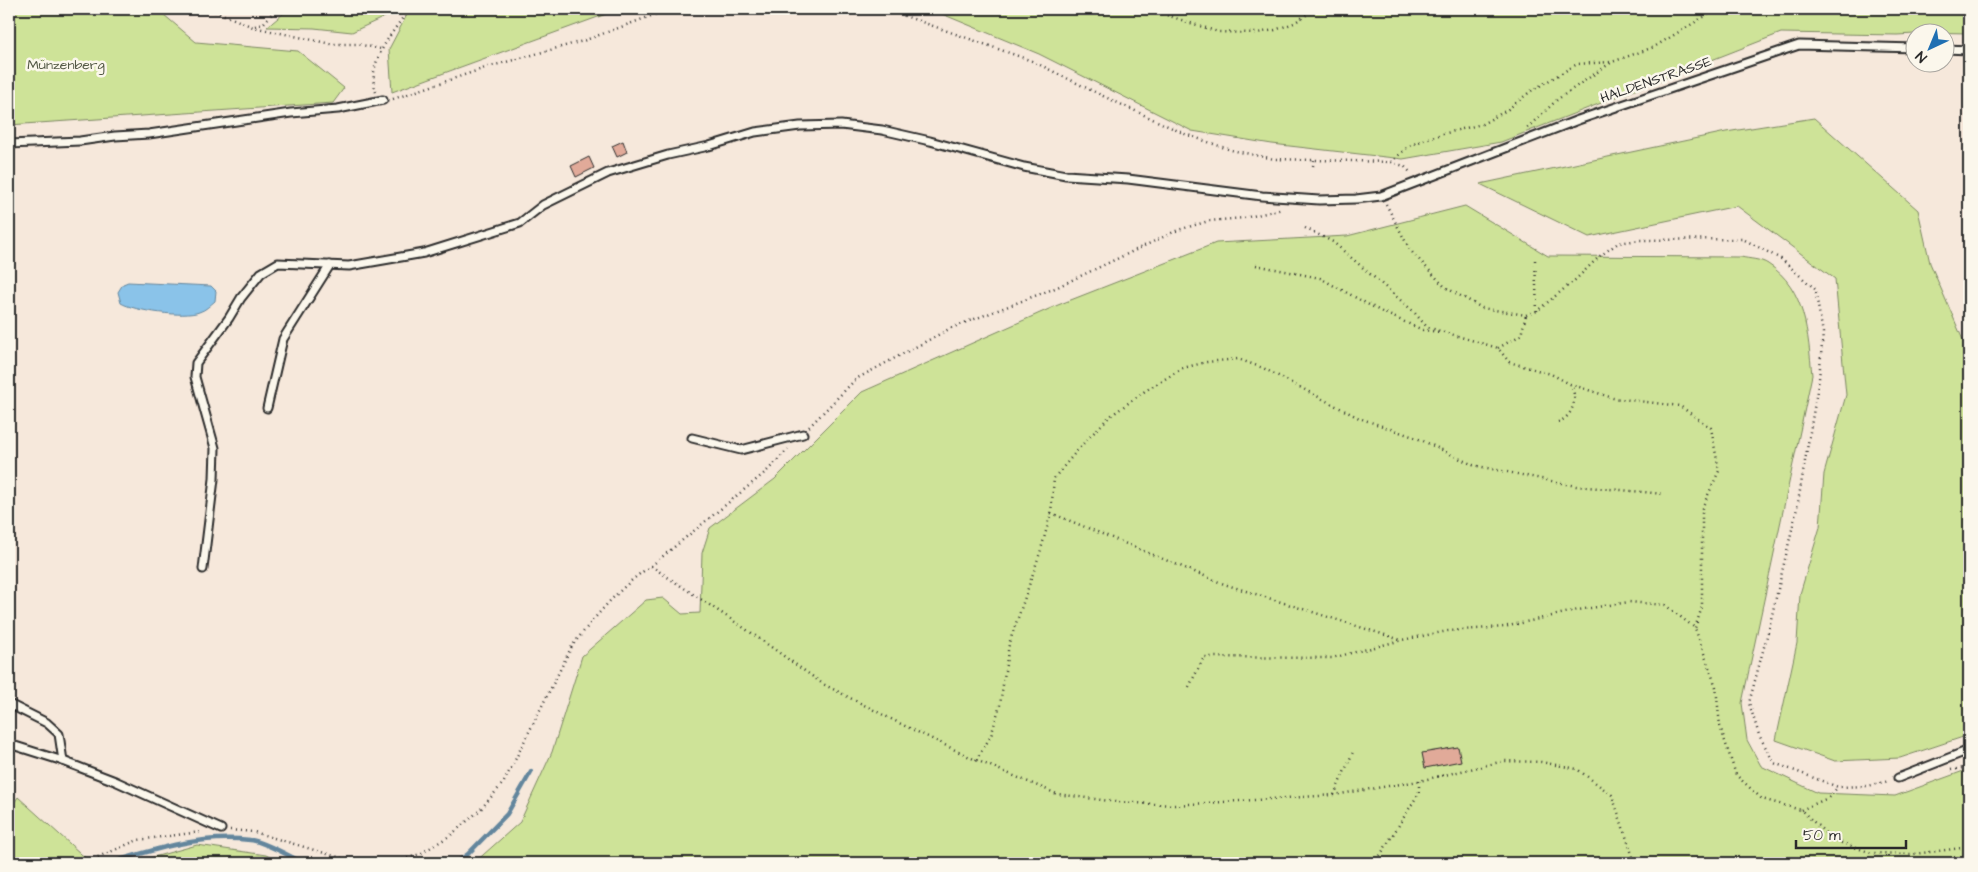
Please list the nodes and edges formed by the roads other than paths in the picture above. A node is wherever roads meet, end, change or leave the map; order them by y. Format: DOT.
graph roads {
  1 [pos="1906,48"];
  2 [pos="383,100"];
  3 [pos="9,144"];
  4 [pos="330,264"];
  5 [pos="267,408"];
  6 [pos="803,434"];
  7 [pos="692,438"];
  8 [pos="203,569"];
  9 [pos="9,704"];
  10 [pos="9,744"];
  11 [pos="1969,750"];
  12 [pos="63,761"];
  13 [pos="1898,778"];
  14 [pos="221,829"];
  1 -- 4 [label="lane, HALDENSTRASSE"];
  2 -- 3 [label="lane"];
  4 -- 5 [label="lane"];
  4 -- 8 [label="lane, HALDENSTRASSE"];
  6 -- 7 [label="lane"];
  9 -- 12 [label="lane"];
  10 -- 12 [label="lane"];
  11 -- 13 [label="lane"];
  12 -- 14 [label="lane"];
}
